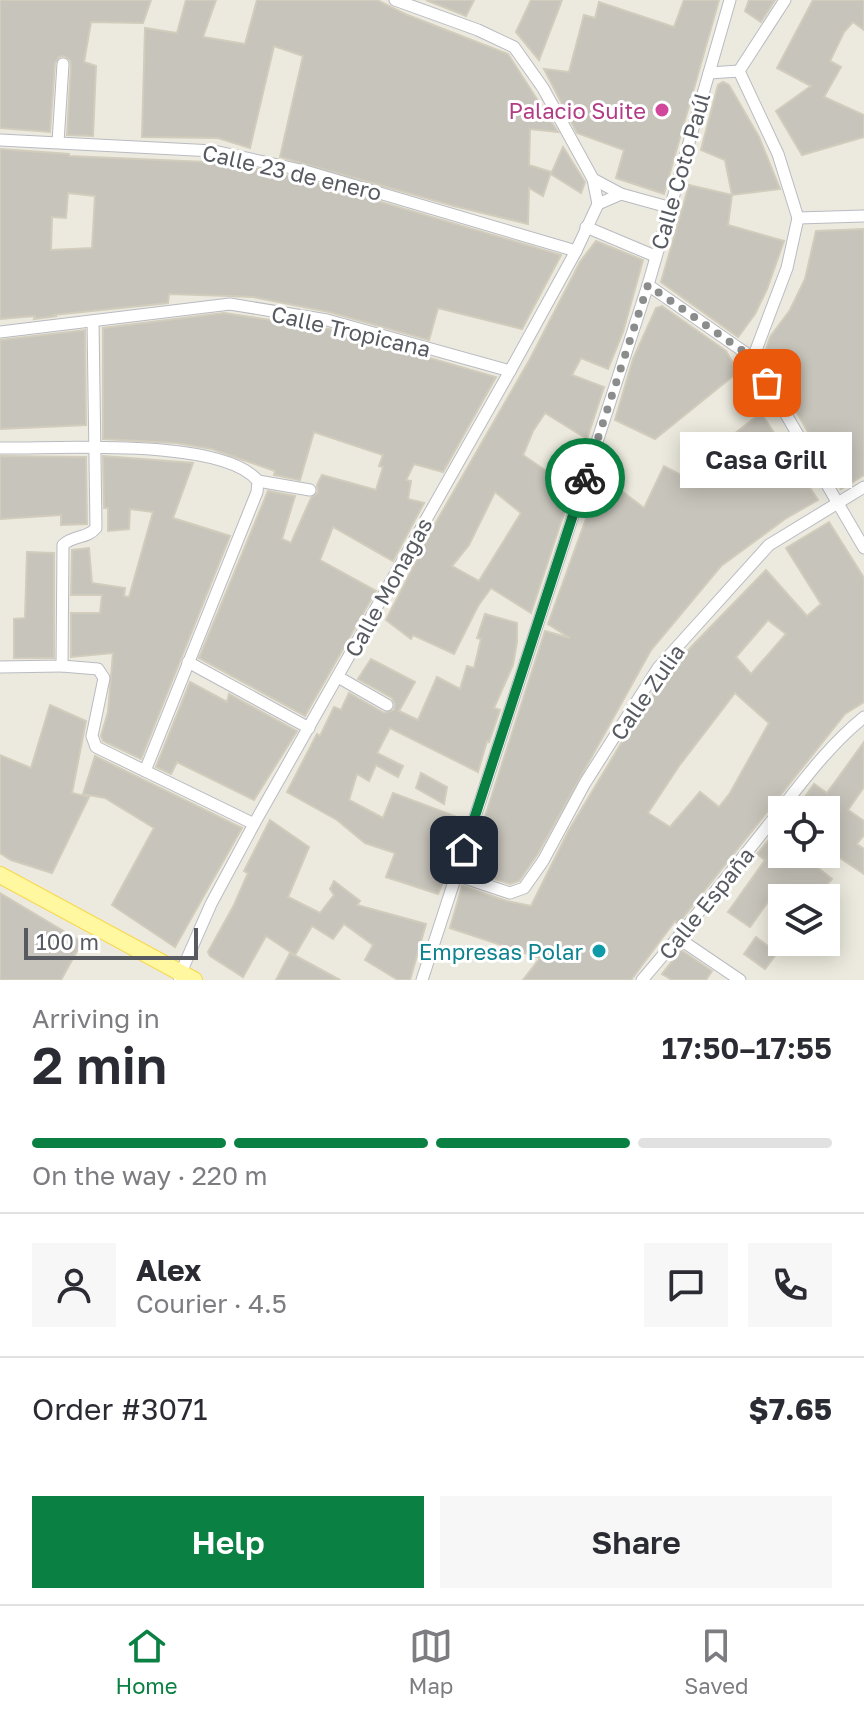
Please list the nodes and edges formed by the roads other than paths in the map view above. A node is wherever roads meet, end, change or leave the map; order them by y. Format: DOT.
graph roads {
  1 [pos="395,0"];
  2 [pos="730,0"];
  3 [pos="785,0"];
  4 [pos="63,64"];
  5 [pos="739,71"];
  6 [pos="709,73"];
  7 [pos="0,140"];
  8 [pos="58,142"];
  9 [pos="593,179"];
  10 [pos="621,194"];
  11 [pos="598,204"];
  12 [pos="668,207"];
  13 [pos="864,216"];
  14 [pos="798,218"];
  15 [pos="586,227"];
  16 [pos="576,251"];
  17 [pos="655,256"];
  18 [pos="648,285"];
  19 [pos="93,321"];
  20 [pos="0,332"];
  21 [pos="753,358"];
  22 [pos="510,371"];
  23 [pos="0,448"];
  24 [pos="95,449"];
  25 [pos="258,481"];
  26 [pos="864,487"];
  27 [pos="310,490"];
  28 [pos="837,503"];
  29 [pos="864,548"];
  30 [pos="188,662"];
  31 [pos="62,666"];
  32 [pos="0,667"];
  33 [pos="338,677"];
  34 [pos="387,705"];
  35 [pos="864,717"];
  36 [pos="309,728"];
  37 [pos="145,771"];
  38 [pos="254,824"];
  39 [pos="0,875"];
  40 [pos="456,875"];
  41 [pos="678,938"];
  42 [pos="184,977"];
  43 [pos="422,980"];
  44 [pos="642,980"];
  45 [pos="740,980"];
  1 -- 9 [label="street"];
  2 -- 6 [label="street, Calle Coto Paúl"];
  3 -- 5 [label="street"];
  4 -- 8 [label="street"];
  5 -- 6 [label="street"];
  5 -- 14 [label="street"];
  6 -- 12 [label="street, Calle Coto Paúl"];
  7 -- 8 [label="street, Calle 23 de enero"];
  8 -- 16 [label="street, Calle 23 de enero"];
  9 -- 10 [label="street"];
  9 -- 11 [label="street"];
  10 -- 11 [label="street"];
  10 -- 12 [label="street"];
  11 -- 15 [label="street, Calle Monagas"];
  12 -- 17 [label="street, Calle Coto Paúl"];
  13 -- 14 [label="street"];
  14 -- 21 [label="street"];
  15 -- 16 [label="street, Calle Monagas"];
  15 -- 17 [label="street"];
  16 -- 22 [label="street, Calle Monagas"];
  17 -- 18 [label="street, Calle Coto Paúl"];
  18 -- 21 [label="street"];
  18 -- 40 [label="street, Calle Coto Paúl"];
  19 -- 20 [label="street, Calle Tropicana"];
  19 -- 22 [label="street, Calle Tropicana"];
  19 -- 24 [label="street"];
  21 -- 28 [label="street"];
  22 -- 33 [label="street, Calle Monagas"];
  23 -- 24 [label="street"];
  24 -- 25 [label="street"];
  24 -- 31 [label="street"];
  25 -- 27 [label="street"];
  25 -- 30 [label="street"];
  26 -- 28 [label="street, Calle Zulia"];
  28 -- 29 [label="street"];
  28 -- 40 [label="street, Calle Zulia"];
  30 -- 36 [label="street"];
  30 -- 37 [label="street"];
  31 -- 32 [label="street"];
  31 -- 37 [label="street"];
  33 -- 34 [label="street"];
  33 -- 36 [label="street, Calle Monagas"];
  35 -- 41 [label="street, Calle España"];
  36 -- 38 [label="street, Calle Monagas"];
  37 -- 38 [label="street"];
  38 -- 42 [label="street, Calle Monagas"];
  39 -- 42 [label="main road"];
  40 -- 43 [label="street, Calle Coto Paúl"];
  41 -- 44 [label="street, Calle España"];
  41 -- 45 [label="street"];
}
